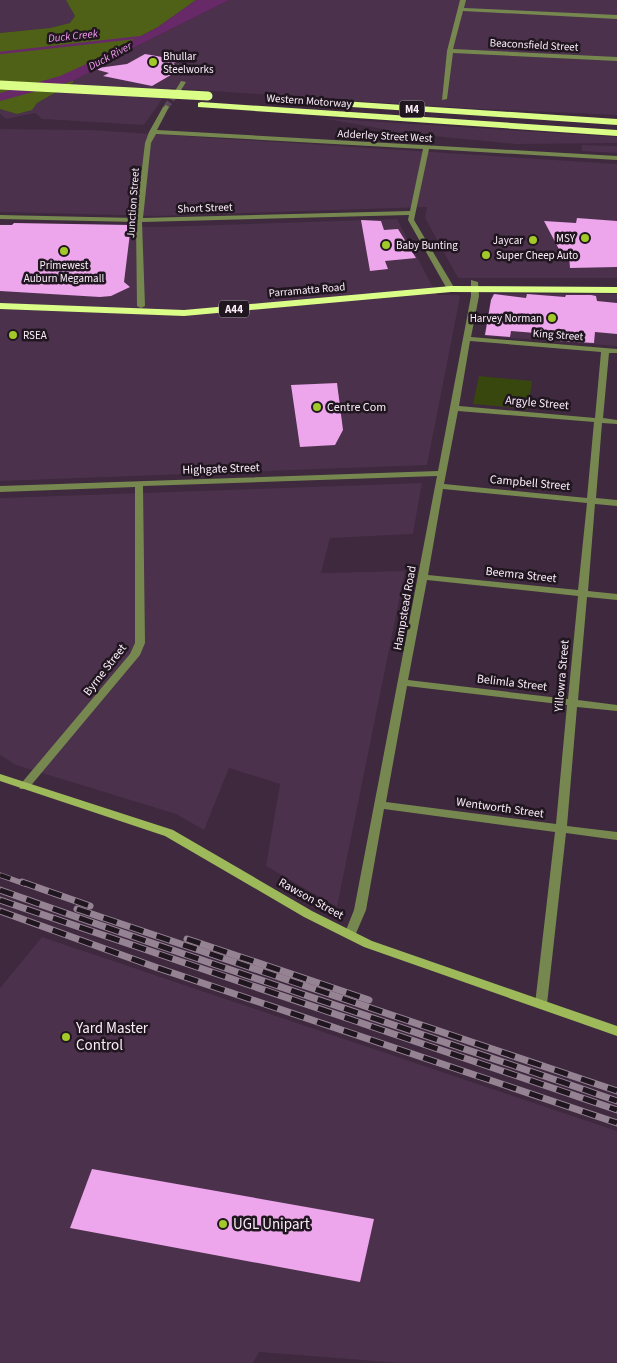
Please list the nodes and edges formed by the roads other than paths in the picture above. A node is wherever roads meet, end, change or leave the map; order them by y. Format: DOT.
graph roads {
  1 [pos="463,0"];
  2 [pos="461,9"];
  3 [pos="617,17"];
  4 [pos="450,50"];
  5 [pos="617,59"];
  6 [pos="183,82"];
  7 [pos="0,85"];
  8 [pos="178,91"];
  9 [pos="0,94"];
  10 [pos="444,99"];
  11 [pos="166,107"];
  12 [pos="617,122"];
  13 [pos="152,132"];
  14 [pos="617,133"];
  15 [pos="426,148"];
  16 [pos="617,158"];
  17 [pos="412,212"];
  18 [pos="0,217"];
  19 [pos="139,220"];
  20 [pos="617,283"];
  21 [pos="449,286"];
  22 [pos="474,286"];
  23 [pos="617,290"];
  24 [pos="0,300"];
  25 [pos="0,306"];
  26 [pos="141,306"];
  27 [pos="468,339"];
  28 [pos="605,350"];
  29 [pos="617,351"];
  30 [pos="455,408"];
  31 [pos="598,421"];
  32 [pos="617,422"];
  33 [pos="443,472"];
  34 [pos="139,484"];
  35 [pos="440,486"];
  36 [pos="0,489"];
  37 [pos="591,501"];
  38 [pos="617,503"];
  39 [pos="423,577"];
  40 [pos="582,594"];
  41 [pos="617,597"];
  42 [pos="404,683"];
  43 [pos="573,703"];
  44 [pos="617,708"];
  45 [pos="0,777"];
  46 [pos="24,786"];
  47 [pos="380,805"];
  48 [pos="561,830"];
  49 [pos="617,836"];
  50 [pos="350,936"];
  51 [pos="541,1004"];
  52 [pos="617,1031"];
  1 -- 2 [label="street"];
  2 -- 3 [label="street"];
  2 -- 4 [label="street"];
  4 -- 5 [label="street, Beaconsfield Street"];
  4 -- 10 [label="street"];
  6 -- 8 [label="street"];
  7 -- 12 [label="highway, Western Motorway / M4, bridge"];
  9 -- 14 [label="highway, Western Motorway / M4"];
  11 -- 13 [label="street, Junction Street"];
  13 -- 15 [label="street, Adderley Street West"];
  13 -- 19 [label="street, Junction Street"];
  15 -- 16 [label="street, Adderley Street West"];
  15 -- 17 [label="street"];
  17 -- 19 [label="street, Short Street"];
  17 -- 21 [label="street"];
  18 -- 19 [label="street, Short Street"];
  19 -- 26 [label="street, Junction Street"];
  20 -- 22 [label="highway, Parramatta Road / A44"];
  21 -- 22 [label="highway, Parramatta Road / A44"];
  21 -- 25 [label="highway, Parramatta Road / A44"];
  21 -- 26 [label="highway, Parramatta Road / A44"];
  22 -- 23 [label="highway, Parramatta Road / A44"];
  22 -- 27 [label="street, Hampstead Road"];
  24 -- 26 [label="highway, Parramatta Road / A44"];
  27 -- 28 [label="street, King Street"];
  27 -- 30 [label="street, Hampstead Road"];
  28 -- 29 [label="street, King Street"];
  28 -- 31 [label="street, Yillowra Street"];
  30 -- 31 [label="street, Argyle Street"];
  30 -- 33 [label="street, Hampstead Road"];
  31 -- 32 [label="street, Argyle Street"];
  31 -- 37 [label="street, Yillowra Street"];
  33 -- 34 [label="street, Highgate Street"];
  33 -- 35 [label="street, Hampstead Road"];
  34 -- 36 [label="street, Highgate Street"];
  34 -- 46 [label="street, Byrne Street"];
  35 -- 37 [label="street, Campbell Street"];
  35 -- 39 [label="street, Hampstead Road"];
  37 -- 38 [label="street, Campbell Street"];
  37 -- 40 [label="street, Yillowra Street"];
  39 -- 40 [label="street, Beemra Street"];
  39 -- 42 [label="street, Hampstead Road"];
  40 -- 41 [label="street, Beemra Street"];
  40 -- 43 [label="street, Yillowra Street"];
  42 -- 43 [label="street, Belimla Street"];
  42 -- 47 [label="street, Hampstead Road"];
  43 -- 44 [label="street, Belimla Street"];
  43 -- 48 [label="street, Yillowra Street"];
  45 -- 46 [label="main road, Rawson Street"];
  46 -- 50 [label="main road, Rawson Street"];
  47 -- 48 [label="street, Wentworth Street"];
  47 -- 50 [label="street, Hampstead Road"];
  48 -- 49 [label="street, Wentworth Street"];
  48 -- 51 [label="street, Yillowra Street"];
  50 -- 51 [label="main road, Rawson Street"];
  51 -- 52 [label="main road, Rawson Street"];
}
